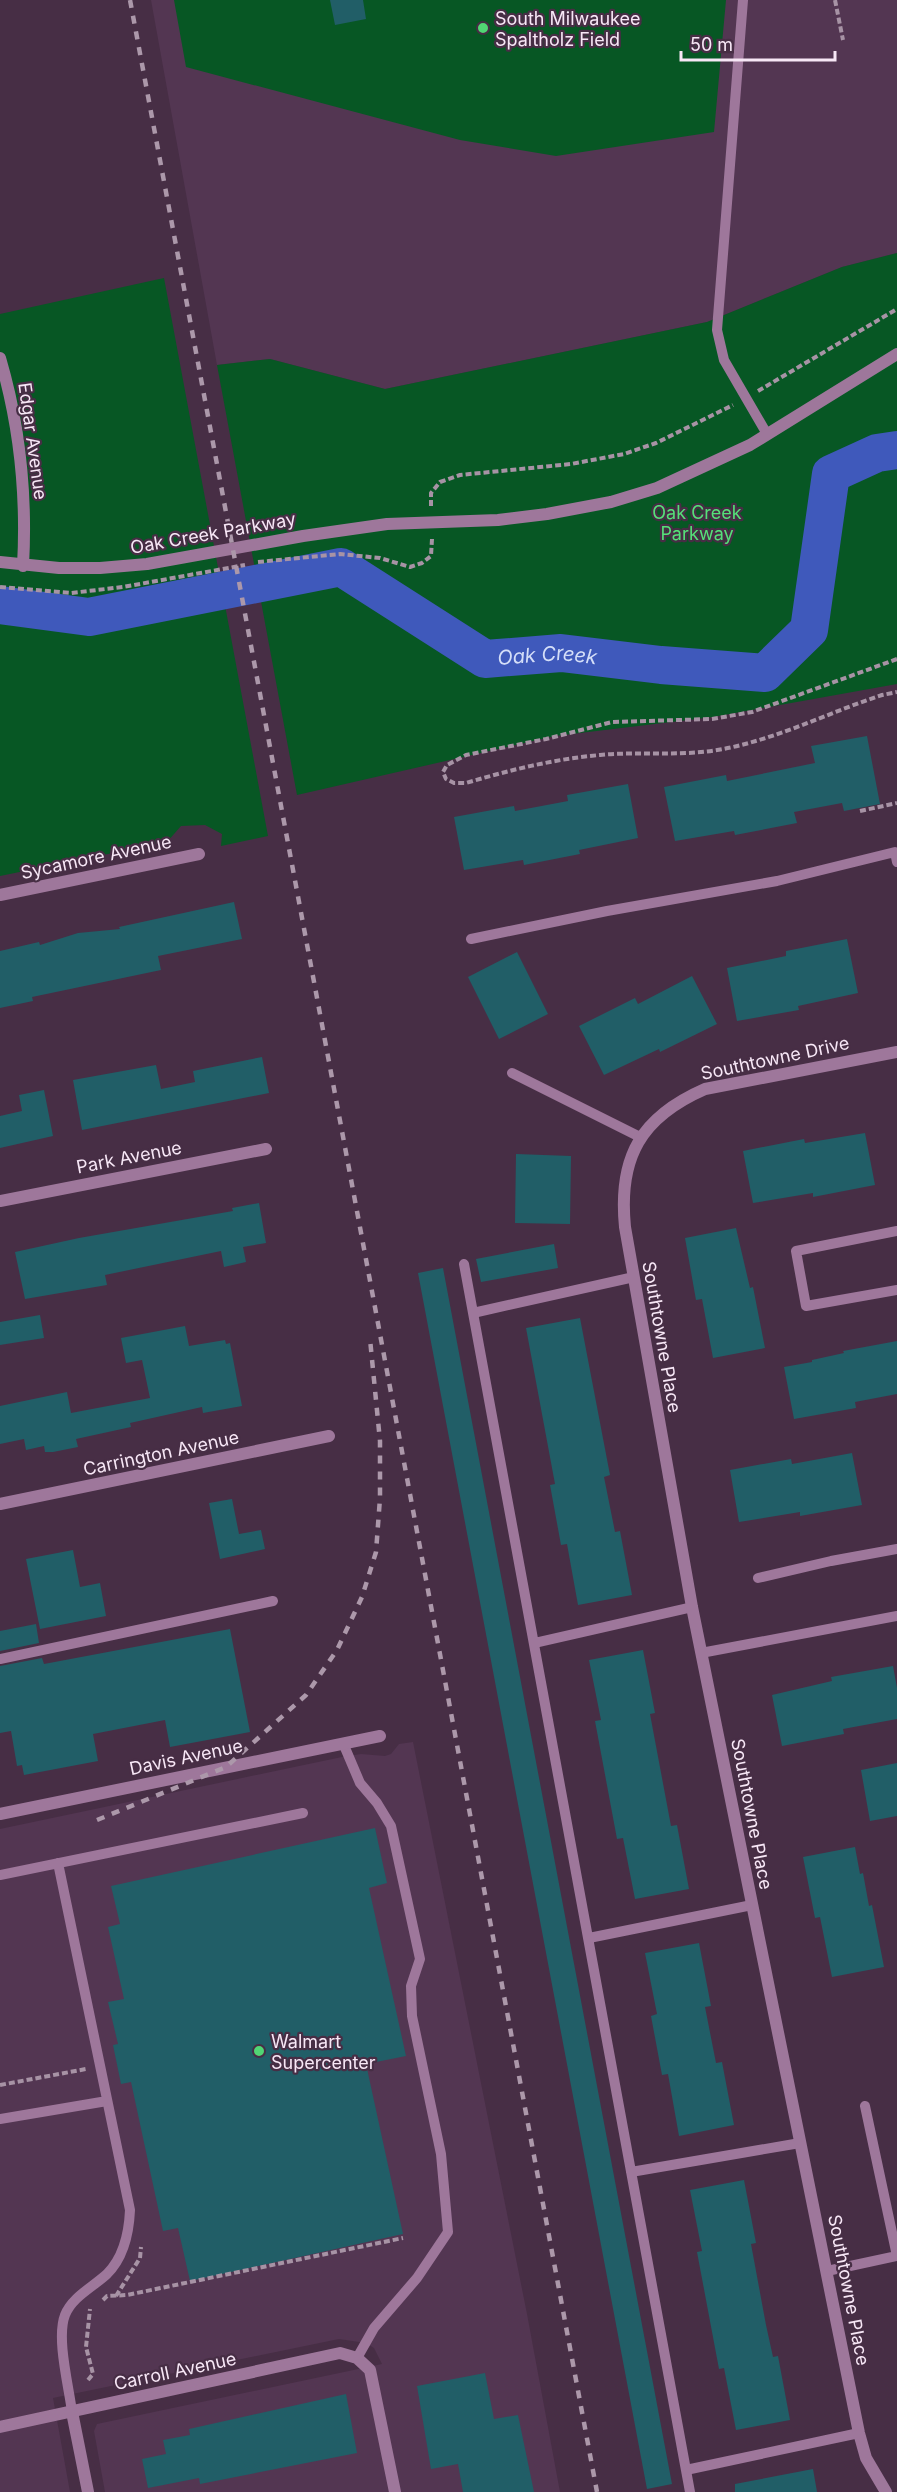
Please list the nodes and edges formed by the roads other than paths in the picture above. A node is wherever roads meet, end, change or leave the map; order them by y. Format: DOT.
graph roads {
  1 [pos="743,0"];
  2 [pos="897,354"];
  3 [pos="0,358"];
  4 [pos="767,434"];
  5 [pos="0,562"];
  6 [pos="23,566"];
  7 [pos="199,854"];
  8 [pos="896,856"];
  9 [pos="0,895"];
  10 [pos="471,939"];
  11 [pos="897,1052"];
  12 [pos="512,1073"];
  13 [pos="640,1137"];
  14 [pos="266,1149"];
  15 [pos="0,1201"];
  16 [pos="897,1231"];
  17 [pos="465,1264"];
  18 [pos="634,1277"];
  19 [pos="897,1290"];
  20 [pos="473,1312"];
  21 [pos="329,1436"];
  22 [pos="0,1504"];
  23 [pos="897,1549"];
  24 [pos="758,1578"];
  25 [pos="273,1601"];
  26 [pos="692,1607"];
  27 [pos="897,1616"];
  28 [pos="534,1643"];
  29 [pos="701,1653"];
  30 [pos="0,1659"];
  31 [pos="380,1736"];
  32 [pos="343,1743"];
  33 [pos="303,1813"];
  34 [pos="0,1814"];
  35 [pos="58,1863"];
  36 [pos="0,1875"];
  37 [pos="752,1905"];
  38 [pos="588,1938"];
  39 [pos="107,2101"];
  40 [pos="865,2106"];
  41 [pos="0,2119"];
  42 [pos="800,2143"];
  43 [pos="631,2172"];
  44 [pos="897,2256"];
  45 [pos="826,2271"];
  46 [pos="357,2358"];
  47 [pos="72,2412"];
  48 [pos="0,2427"];
  49 [pos="859,2433"];
  50 [pos="686,2470"];
  51 [pos="88,2492"];
  52 [pos="395,2492"];
  53 [pos="690,2492"];
  54 [pos="886,2492"];
  1 -- 4 [label="lane"];
  2 -- 4 [label="street, Oak Creek Parkway"];
  3 -- 6 [label="street, Edgar Avenue"];
  4 -- 6 [label="street, Oak Creek Parkway"];
  5 -- 6 [label="street, Oak Creek Parkway"];
  7 -- 9 [label="street, Sycamore Avenue"];
  8 -- 10 [label="lane"];
  11 -- 13 [label="street, Southtowne Drive"];
  12 -- 13 [label="lane"];
  13 -- 18 [label="street, Southtowne Place"];
  14 -- 15 [label="street, Park Avenue"];
  16 -- 19 [label="lane"];
  17 -- 20 [label="lane"];
  18 -- 20 [label="lane"];
  18 -- 26 [label="street, Southtowne Place"];
  20 -- 28 [label="lane"];
  21 -- 22 [label="street, Carrington Avenue"];
  23 -- 24 [label="lane"];
  25 -- 30 [label="lane"];
  26 -- 28 [label="lane"];
  26 -- 29 [label="street, Southtowne Place"];
  27 -- 29 [label="lane"];
  28 -- 38 [label="lane"];
  29 -- 37 [label="street, Southtowne Place"];
  31 -- 32 [label="street, Davis Avenue"];
  32 -- 34 [label="street, Davis Avenue"];
  32 -- 46 [label="lane"];
  33 -- 35 [label="lane"];
  35 -- 36 [label="lane"];
  35 -- 39 [label="lane"];
  37 -- 38 [label="lane"];
  37 -- 42 [label="street, Southtowne Place"];
  38 -- 43 [label="lane"];
  39 -- 41 [label="lane"];
  39 -- 47 [label="lane"];
  40 -- 44 [label="lane"];
  42 -- 43 [label="lane"];
  42 -- 45 [label="street, Southtowne Place"];
  43 -- 50 [label="lane"];
  44 -- 45 [label="lane"];
  45 -- 49 [label="street, Southtowne Place"];
  46 -- 47 [label="street, Carroll Avenue"];
  46 -- 52 [label="street"];
  47 -- 48 [label="street, Carroll Avenue"];
  47 -- 51 [label="street"];
  49 -- 50 [label="lane"];
  49 -- 54 [label="street, Southtowne Place"];
  50 -- 53 [label="lane"];
}
